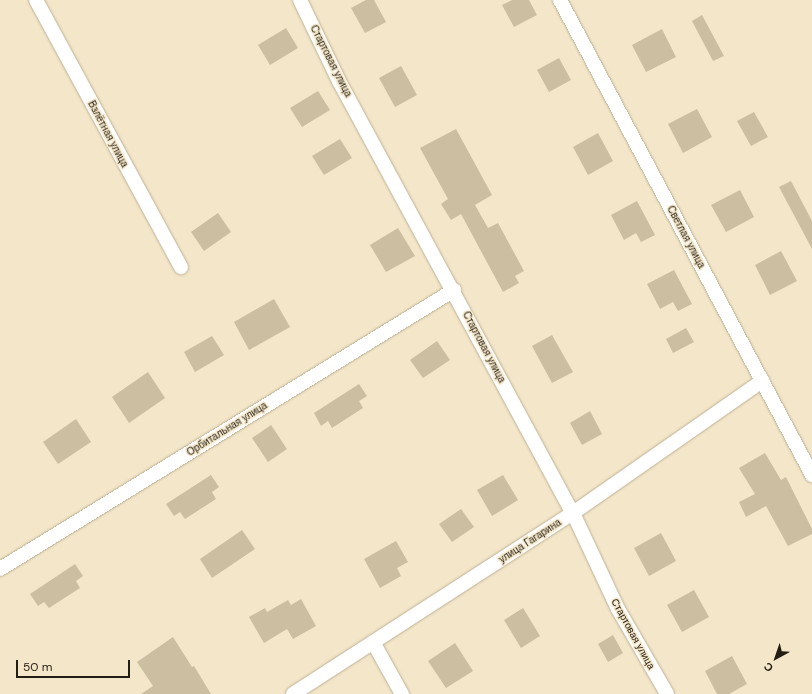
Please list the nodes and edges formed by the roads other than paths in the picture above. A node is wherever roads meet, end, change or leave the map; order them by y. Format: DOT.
graph roads {
  1 [pos="36,0"];
  2 [pos="300,0"];
  3 [pos="560,0"];
  4 [pos="181,267"];
  5 [pos="454,290"];
  6 [pos="762,381"];
  7 [pos="812,475"];
  8 [pos="573,513"];
  9 [pos="0,569"];
  10 [pos="373,642"];
  11 [pos="293,694"];
  12 [pos="402,694"];
  13 [pos="667,694"];
  1 -- 4 [label="street, Взлётная улица"];
  2 -- 5 [label="street, Стартовая улица"];
  3 -- 6 [label="street, Светлая улица"];
  5 -- 8 [label="street, Стартовая улица"];
  5 -- 9 [label="street, Орбитальная улица"];
  6 -- 7 [label="street, Светлая улица"];
  6 -- 8 [label="street, улица Гагарина"];
  8 -- 10 [label="street, улица Гагарина"];
  8 -- 13 [label="street, Стартовая улица"];
  10 -- 11 [label="street, улица Гагарина"];
  10 -- 12 [label="street"];
}
